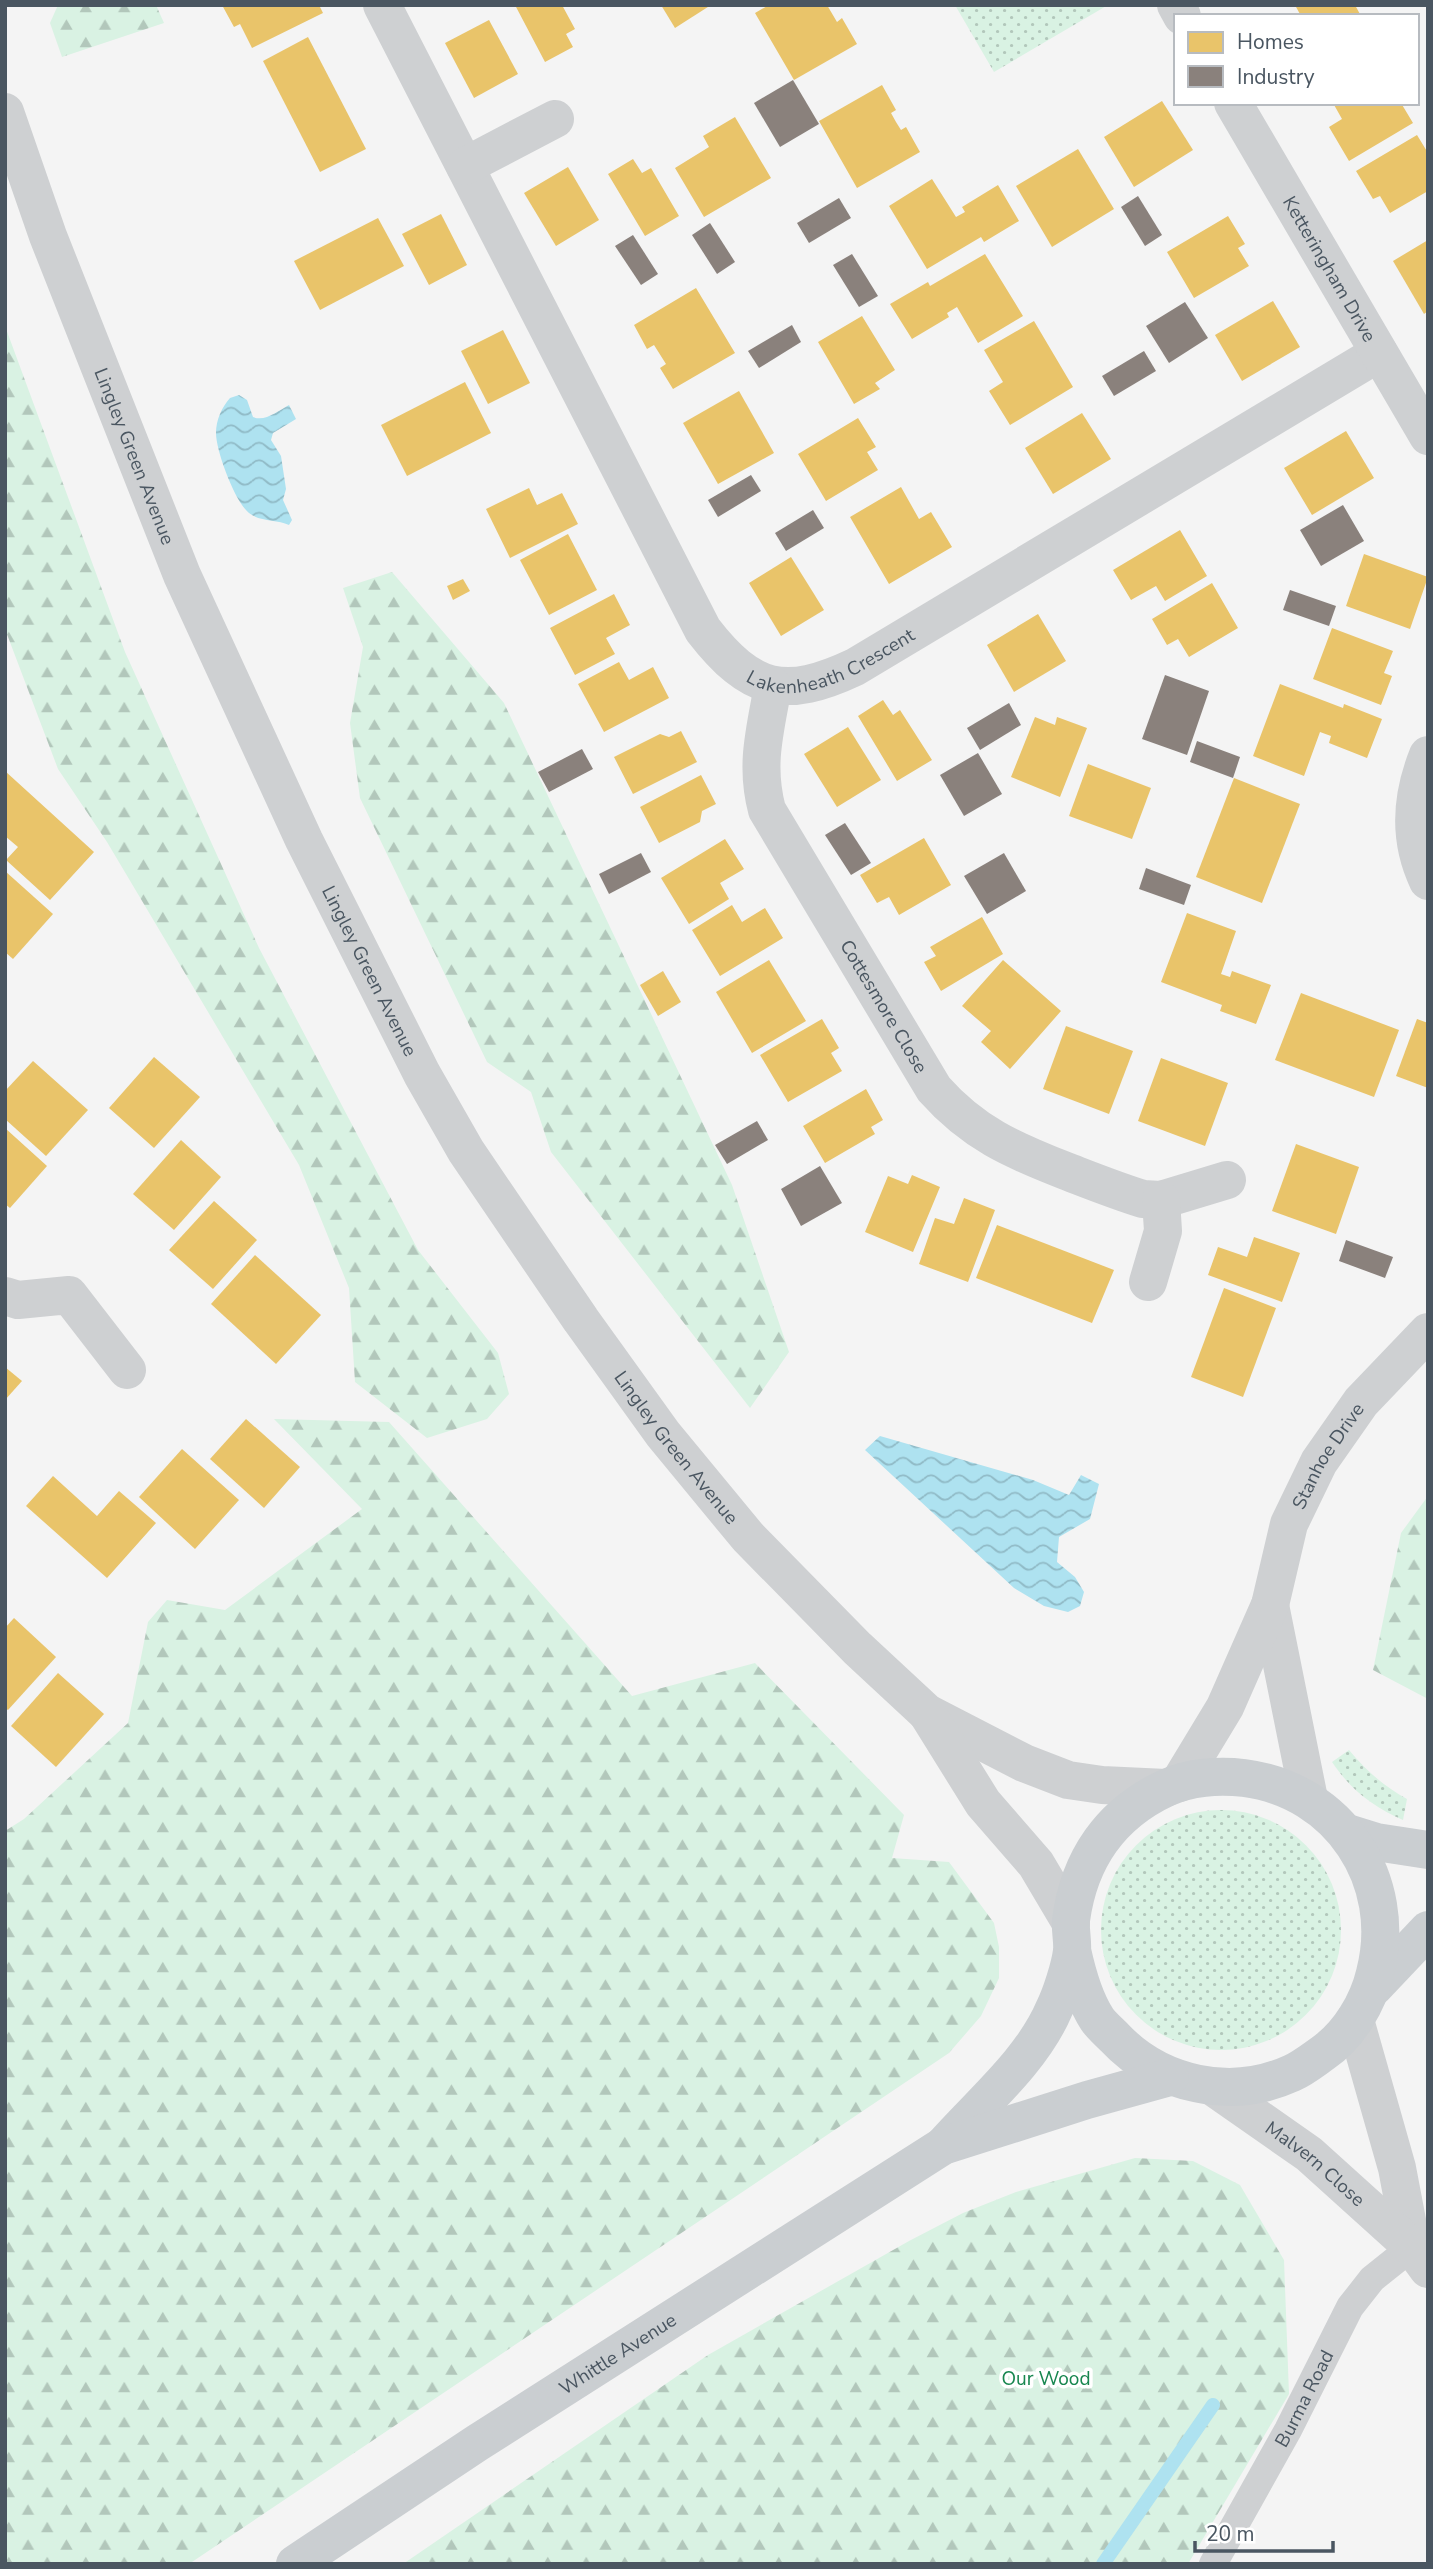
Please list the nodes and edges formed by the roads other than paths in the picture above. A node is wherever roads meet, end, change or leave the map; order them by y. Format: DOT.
graph roads {
  1 [pos="382,5"];
  2 [pos="1234,105"];
  3 [pos="5,112"];
  4 [pos="555,119"];
  5 [pos="465,166"];
  6 [pos="1379,353"];
  7 [pos="1428,436"];
  8 [pos="773,686"];
  9 [pos="1428,755"];
  10 [pos="1428,881"];
  11 [pos="1227,1180"];
  12 [pos="1161,1200"];
  13 [pos="1148,1283"];
  14 [pos="5,1296"];
  15 [pos="1428,1332"];
  16 [pos="127,1370"];
  17 [pos="1270,1605"];
  18 [pos="927,1713"];
  19 [pos="1172,1785"];
  20 [pos="1309,1799"];
  21 [pos="1347,1833"];
  22 [pos="1428,1850"];
  23 [pos="1428,1930"];
  24 [pos="1071,1937"];
  25 [pos="1363,2006"];
  26 [pos="1170,2077"];
  27 [pos="1213,2087"];
  28 [pos="943,2146"];
  29 [pos="1420,2258"];
  30 [pos="295,2564"];
  31 [pos="1213,2564"];
  1 -- 5 [label="street, Lakenheath Crescent"];
  2 -- 6 [label="street, Ketteringham Drive"];
  3 -- 18 [label="street, Lingley Green Avenue"];
  4 -- 5 [label="street"];
  5 -- 8 [label="street, Lakenheath Crescent"];
  6 -- 7 [label="street, Ketteringham Drive"];
  6 -- 8 [label="street, Lakenheath Crescent"];
  8 -- 12 [label="street, Cottesmore Close"];
  9 -- 10 [label="street"];
  11 -- 12 [label="street, Cottesmore Close"];
  12 -- 13 [label="street"];
  14 -- 16 [label="street"];
  15 -- 17 [label="street, Stanhoe Drive"];
  17 -- 19 [label="street, Stanhoe Drive"];
  17 -- 20 [label="street, Stanhoe Drive"];
  18 -- 19 [label="street, Lingley Green Avenue"];
  18 -- 24 [label="street, Lingley Green Avenue"];
  19 -- 20 [label="main road"];
  19 -- 24 [label="main road, Whittle Avenue"];
  20 -- 21 [label="main road"];
  21 -- 22 [label="main road"];
  21 -- 25 [label="main road"];
  23 -- 25 [label="main road"];
  24 -- 26 [label="main road"];
  24 -- 28 [label="main road, Whittle Avenue"];
  25 -- 27 [label="main road"];
  25 -- 29 [label="street"];
  26 -- 27 [label="main road"];
  26 -- 28 [label="main road, Whittle Avenue"];
  27 -- 29 [label="street, Malvern Close"];
  28 -- 30 [label="main road, Whittle Avenue"];
  29 -- 31 [label="street, Burma Road"];
}
